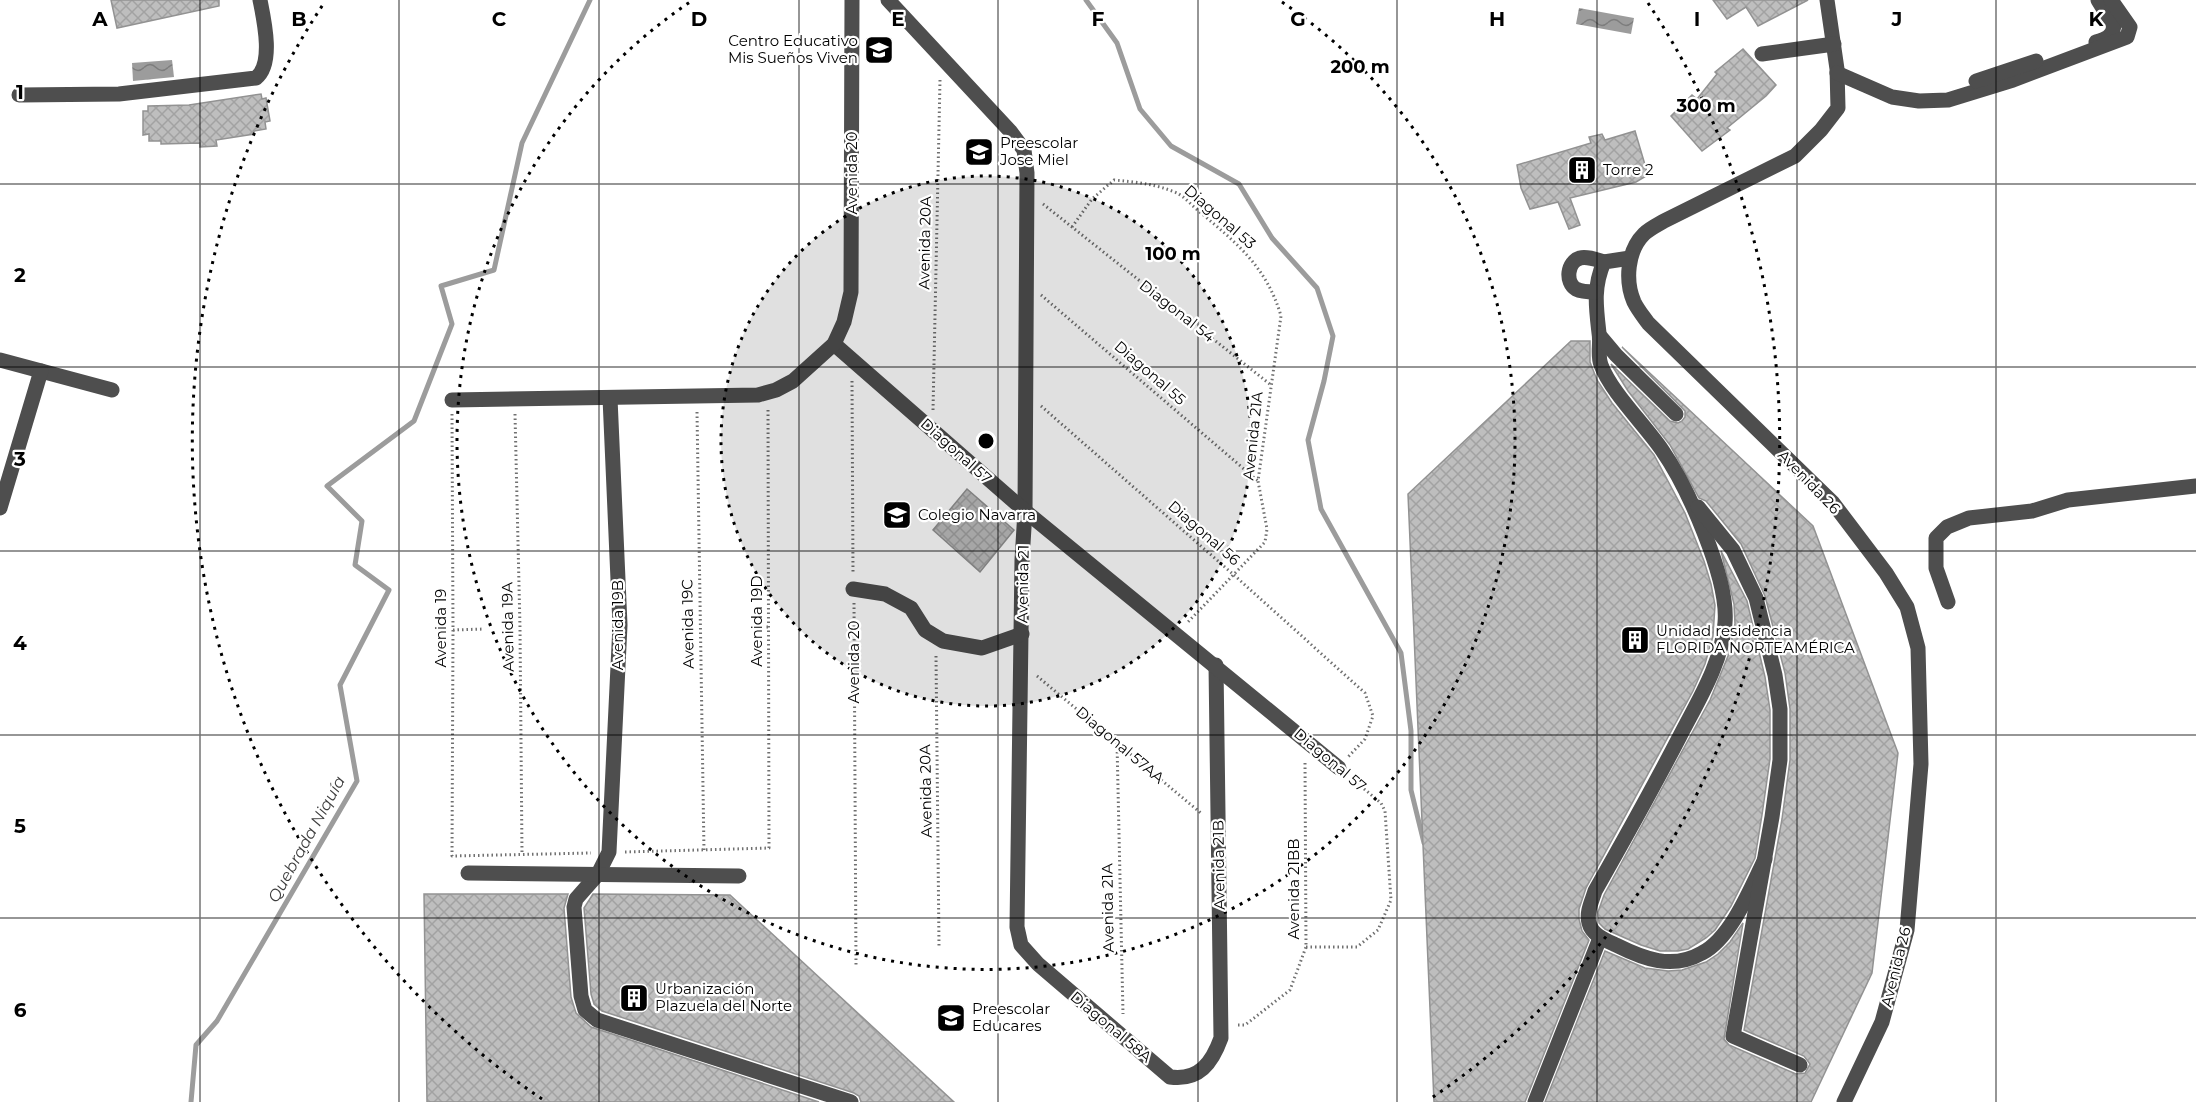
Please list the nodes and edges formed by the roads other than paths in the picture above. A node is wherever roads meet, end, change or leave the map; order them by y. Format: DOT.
graph roads {
  1 [pos="260,0"];
  2 [pos="852,0"];
  3 [pos="888,0"];
  4 [pos="1827,0"];
  5 [pos="2098,0"];
  6 [pos="2111,0"];
  7 [pos="1834,44"];
  8 [pos="1762,54"];
  9 [pos="1837,71"];
  10 [pos="19,95"];
  11 [pos="1630,258"];
  12 [pos="1604,262"];
  13 [pos="1595,292"];
  14 [pos="1600,336"];
  15 [pos="834,344"];
  16 [pos="0,360"];
  17 [pos="41,371"];
  18 [pos="112,390"];
  19 [pos="610,398"];
  20 [pos="452,400"];
  21 [pos="1676,414"];
  22 [pos="2196,486"];
  23 [pos="1690,498"];
  24 [pos="0,508"];
  25 [pos="1025,511"];
  26 [pos="854,589"];
  27 [pos="1948,602"];
  28 [pos="1022,634"];
  29 [pos="1216,665"];
  30 [pos="1339,768"];
  31 [pos="1765,859"];
  32 [pos="468,873"];
  33 [pos="598,874"];
  34 [pos="739,876"];
  35 [pos="1600,938"];
  36 [pos="1022,945"];
  37 [pos="1208,1063"];
  38 [pos="1800,1065"];
  39 [pos="851,1102"];
  40 [pos="1535,1102"];
  41 [pos="1844,1102"];
  1 -- 10 [label="street"];
  2 -- 15 [label="street, Avenida 20"];
  3 -- 25 [label="street, Avenida 21"];
  4 -- 7 [label="street"];
  5 -- 9 [label="street"];
  6 -- 9 [label="street"];
  7 -- 8 [label="street"];
  7 -- 9 [label="street"];
  9 -- 11 [label="street"];
  11 -- 12 [label="street"];
  11 -- 41 [label="street, Avenida 26"];
  12 -- 13 [label="street"];
  12 -- 13 [label="street"];
  13 -- 14 [label="street"];
  14 -- 21 [label="street"];
  14 -- 23 [label="street"];
  15 -- 19 [label="street"];
  15 -- 25 [label="street, Diagonal 57"];
  16 -- 17 [label="street"];
  17 -- 18 [label="street"];
  17 -- 24 [label="street"];
  19 -- 20 [label="street"];
  19 -- 33 [label="street, Avenida 19B"];
  22 -- 27 [label="street"];
  23 -- 31 [label="street"];
  23 -- 35 [label="street"];
  25 -- 28 [label="street, Avenida 21"];
  25 -- 29 [label="street, Diagonal 57"];
  26 -- 28 [label="street"];
  28 -- 36 [label="street, Avenida 21"];
  29 -- 30 [label="street, Diagonal 57"];
  29 -- 37 [label="street, Avenida 21B"];
  31 -- 35 [label="street"];
  31 -- 38 [label="street"];
  32 -- 33 [label="street"];
  33 -- 34 [label="street"];
  33 -- 39 [label="street"];
  35 -- 40 [label="street"];
  36 -- 37 [label="street, Diagonal 58A"];
}
